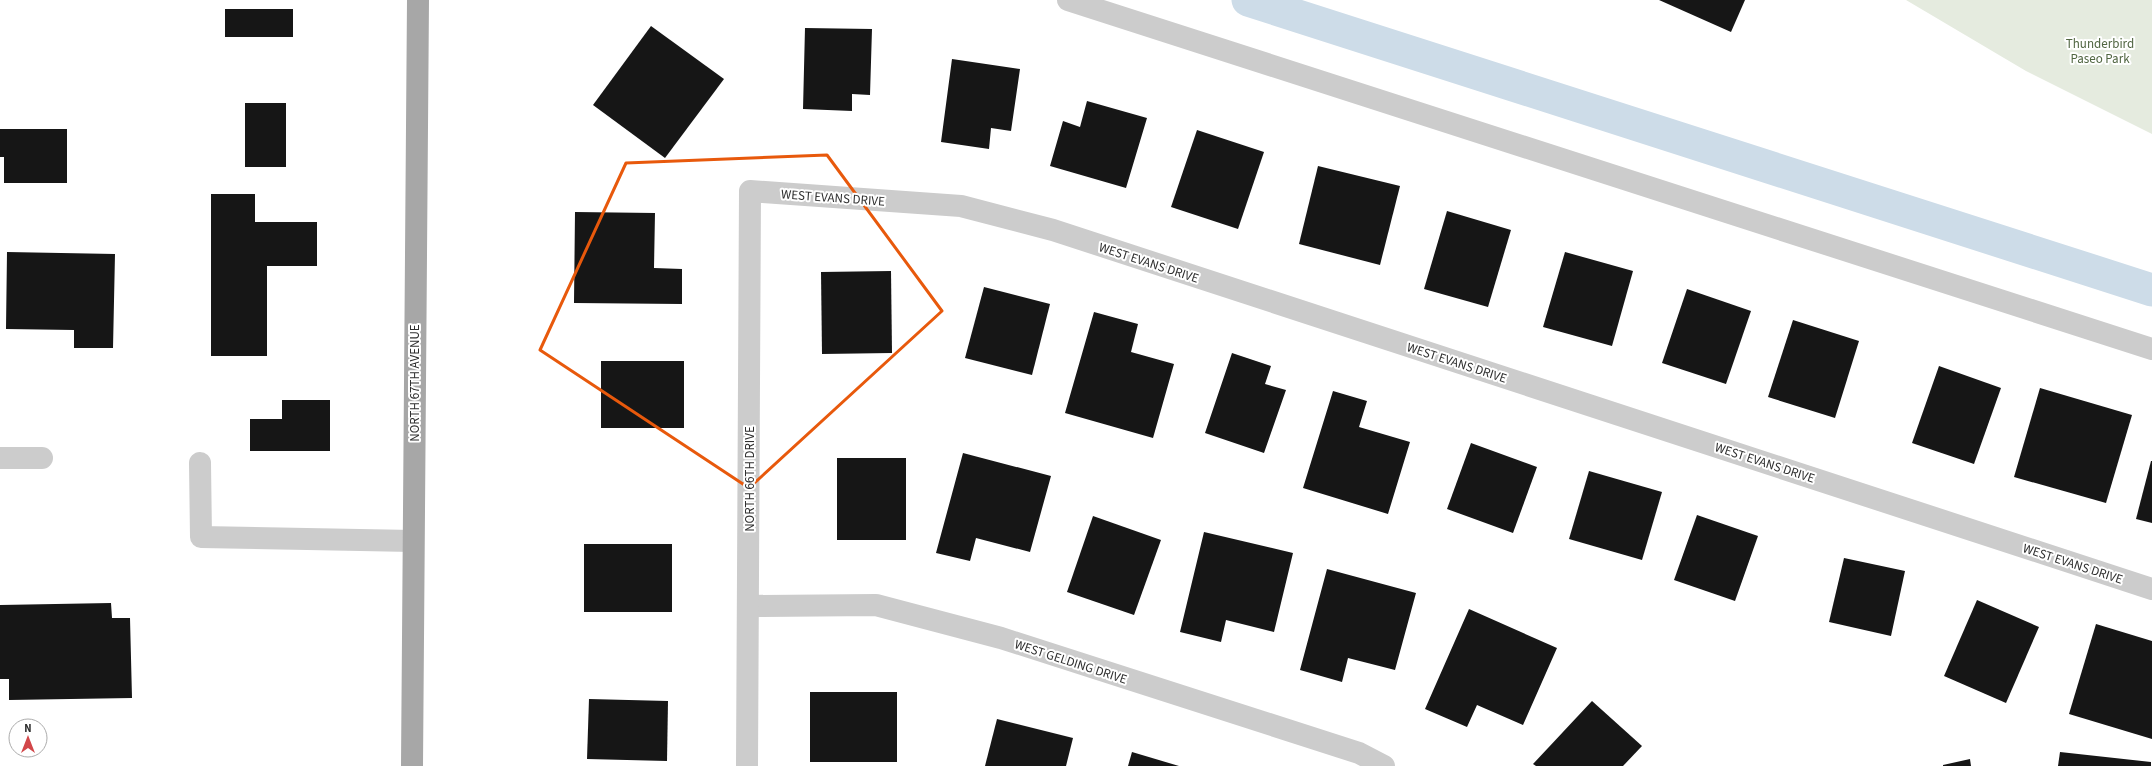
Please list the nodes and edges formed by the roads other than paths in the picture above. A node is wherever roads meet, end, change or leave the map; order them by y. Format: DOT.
graph roads {
  1 [pos="418,0"];
  2 [pos="1068,0"];
  3 [pos="750,191"];
  4 [pos="2152,348"];
  5 [pos="0,458"];
  6 [pos="42,458"];
  7 [pos="200,463"];
  8 [pos="413,541"];
  9 [pos="2152,589"];
  10 [pos="748,606"];
  11 [pos="412,766"];
  12 [pos="747,766"];
  13 [pos="1384,766"];
  1 -- 8 [label="main road, NORTH 67TH AVENUE"];
  2 -- 4 [label="street"];
  3 -- 9 [label="street, WEST EVANS DRIVE"];
  3 -- 10 [label="street, NORTH 66TH DRIVE"];
  5 -- 6 [label="street"];
  7 -- 8 [label="street"];
  8 -- 11 [label="main road, NORTH 67TH AVENUE"];
  10 -- 12 [label="street, NORTH 66TH DRIVE"];
  10 -- 13 [label="street, WEST GELDING DRIVE"];
}
